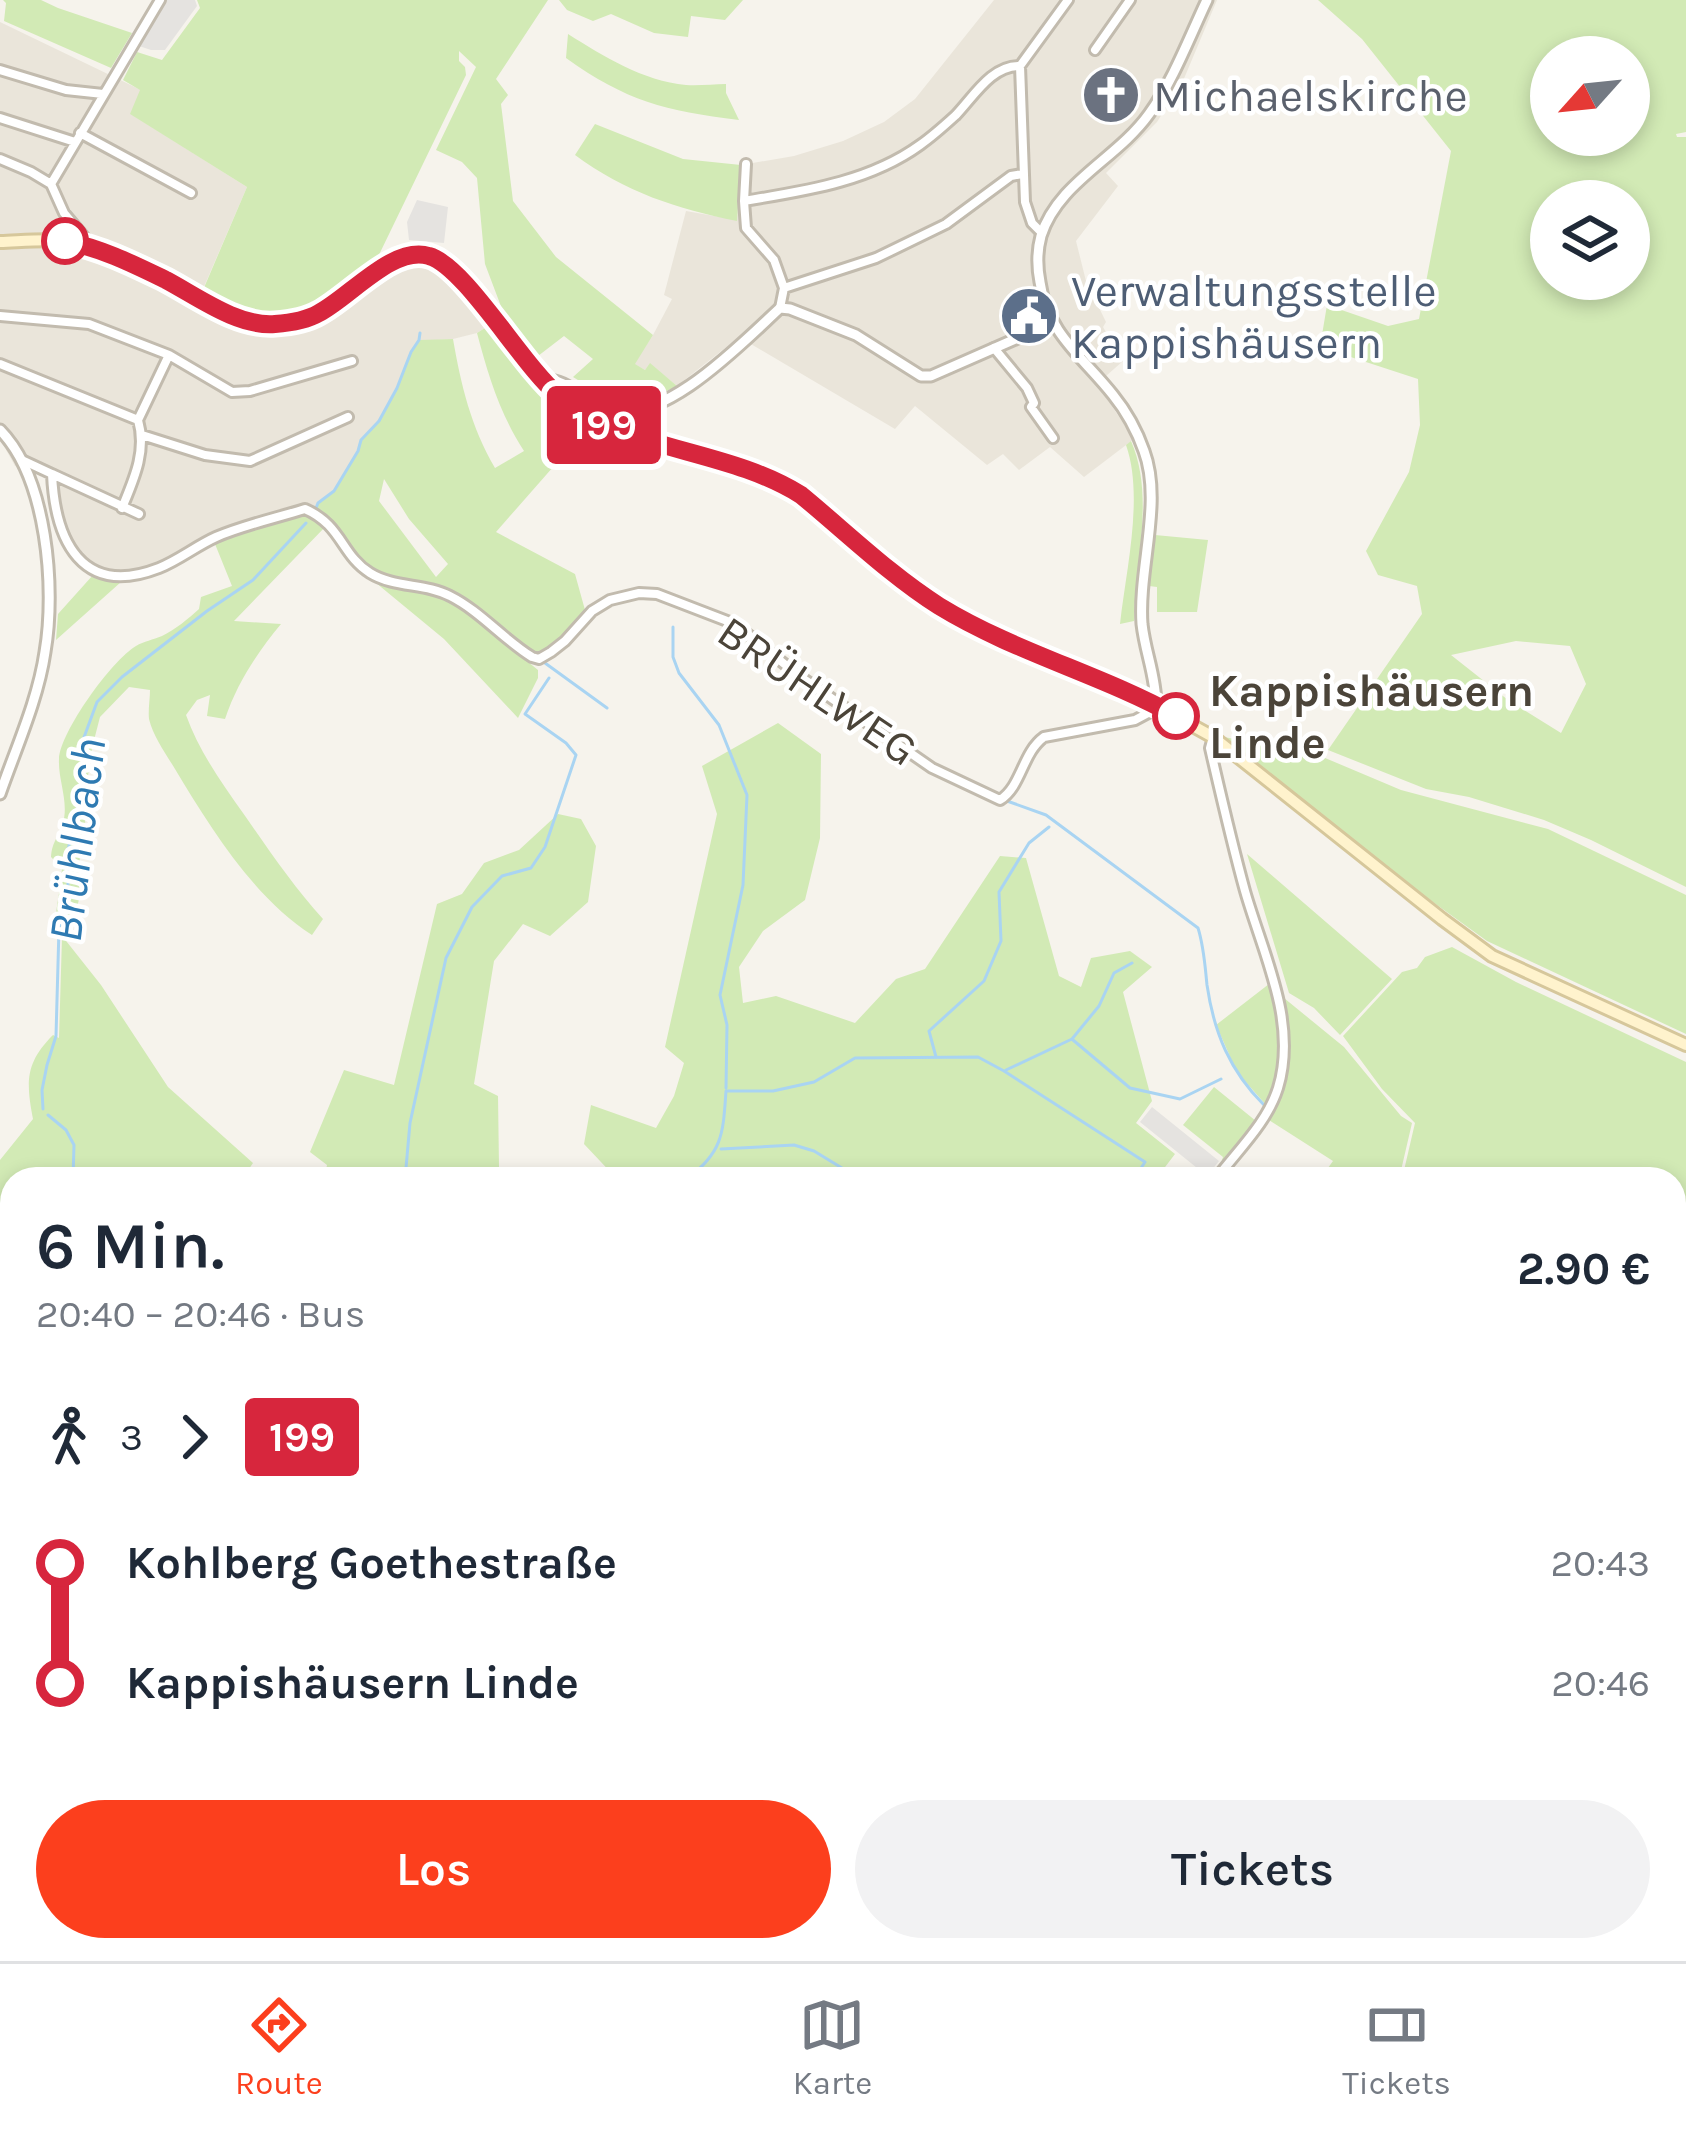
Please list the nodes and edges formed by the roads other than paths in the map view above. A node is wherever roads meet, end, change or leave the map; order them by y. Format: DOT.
graph roads {
  1 [pos="160,0"];
  2 [pos="1068,0"];
  3 [pos="1130,0"];
  4 [pos="1208,0"];
  5 [pos="1095,50"];
  6 [pos="1020,66"];
  7 [pos="0,70"];
  8 [pos="103,94"];
  9 [pos="0,118"];
  10 [pos="77,137"];
  11 [pos="0,159"];
  12 [pos="746,164"];
  13 [pos="1022,173"];
  14 [pos="51,184"];
  15 [pos="191,193"];
  16 [pos="744,201"];
  17 [pos="1042,233"];
  18 [pos="0,242"];
  19 [pos="92,246"];
  20 [pos="784,288"];
  21 [pos="779,308"];
  22 [pos="0,316"];
  23 [pos="1052,323"];
  24 [pos="994,348"];
  25 [pos="169,355"];
  26 [pos="352,361"];
  27 [pos="0,364"];
  28 [pos="542,380"];
  29 [pos="348,417"];
  30 [pos="138,420"];
  31 [pos="0,430"];
  32 [pos="142,435"];
  33 [pos="1053,438"];
  34 [pos="20,460"];
  35 [pos="52,474"];
  36 [pos="122,508"];
  37 [pos="139,514"];
  38 [pos="1156,704"];
  39 [pos="1213,737"];
  40 [pos="0,794"];
  41 [pos="1686,1046"];
  42 [pos="1225,1167"];
  43 [pos="0,1436"];
  44 [pos="0,1457"];
  1 -- 8 [label="street"];
  2 -- 6 [label="street"];
  3 -- 5 [label="street"];
  4 -- 17 [label="street"];
  6 -- 13 [label="street"];
  6 -- 16 [label="street"];
  7 -- 8 [label="street"];
  8 -- 10 [label="street"];
  9 -- 10 [label="street"];
  10 -- 14 [label="street"];
  10 -- 15 [label="street"];
  11 -- 14 [label="street"];
  12 -- 16 [label="street"];
  13 -- 17 [label="street"];
  13 -- 20 [label="street"];
  14 -- 19 [label="street"];
  16 -- 20 [label="street"];
  17 -- 23 [label="street"];
  18 -- 19 [label="main road"];
  19 -- 28 [label="main road"];
  20 -- 21 [label="street"];
  21 -- 24 [label="street"];
  21 -- 28 [label="street"];
  22 -- 25 [label="street"];
  23 -- 24 [label="street"];
  23 -- 38 [label="street"];
  24 -- 33 [label="street"];
  25 -- 26 [label="street"];
  25 -- 30 [label="street"];
  27 -- 30 [label="street"];
  28 -- 38 [label="main road"];
  29 -- 32 [label="street"];
  30 -- 32 [label="street"];
  31 -- 34 [label="street"];
  32 -- 36 [label="street"];
  34 -- 35 [label="street"];
  34 -- 40 [label="street"];
  35 -- 36 [label="street"];
  35 -- 38 [label="street, BRÜHLWEG"];
  36 -- 37 [label="street"];
  38 -- 39 [label="main road"];
  39 -- 41 [label="main road"];
  39 -- 42 [label="street"];
  43 -- 44 [label="street"];
}
